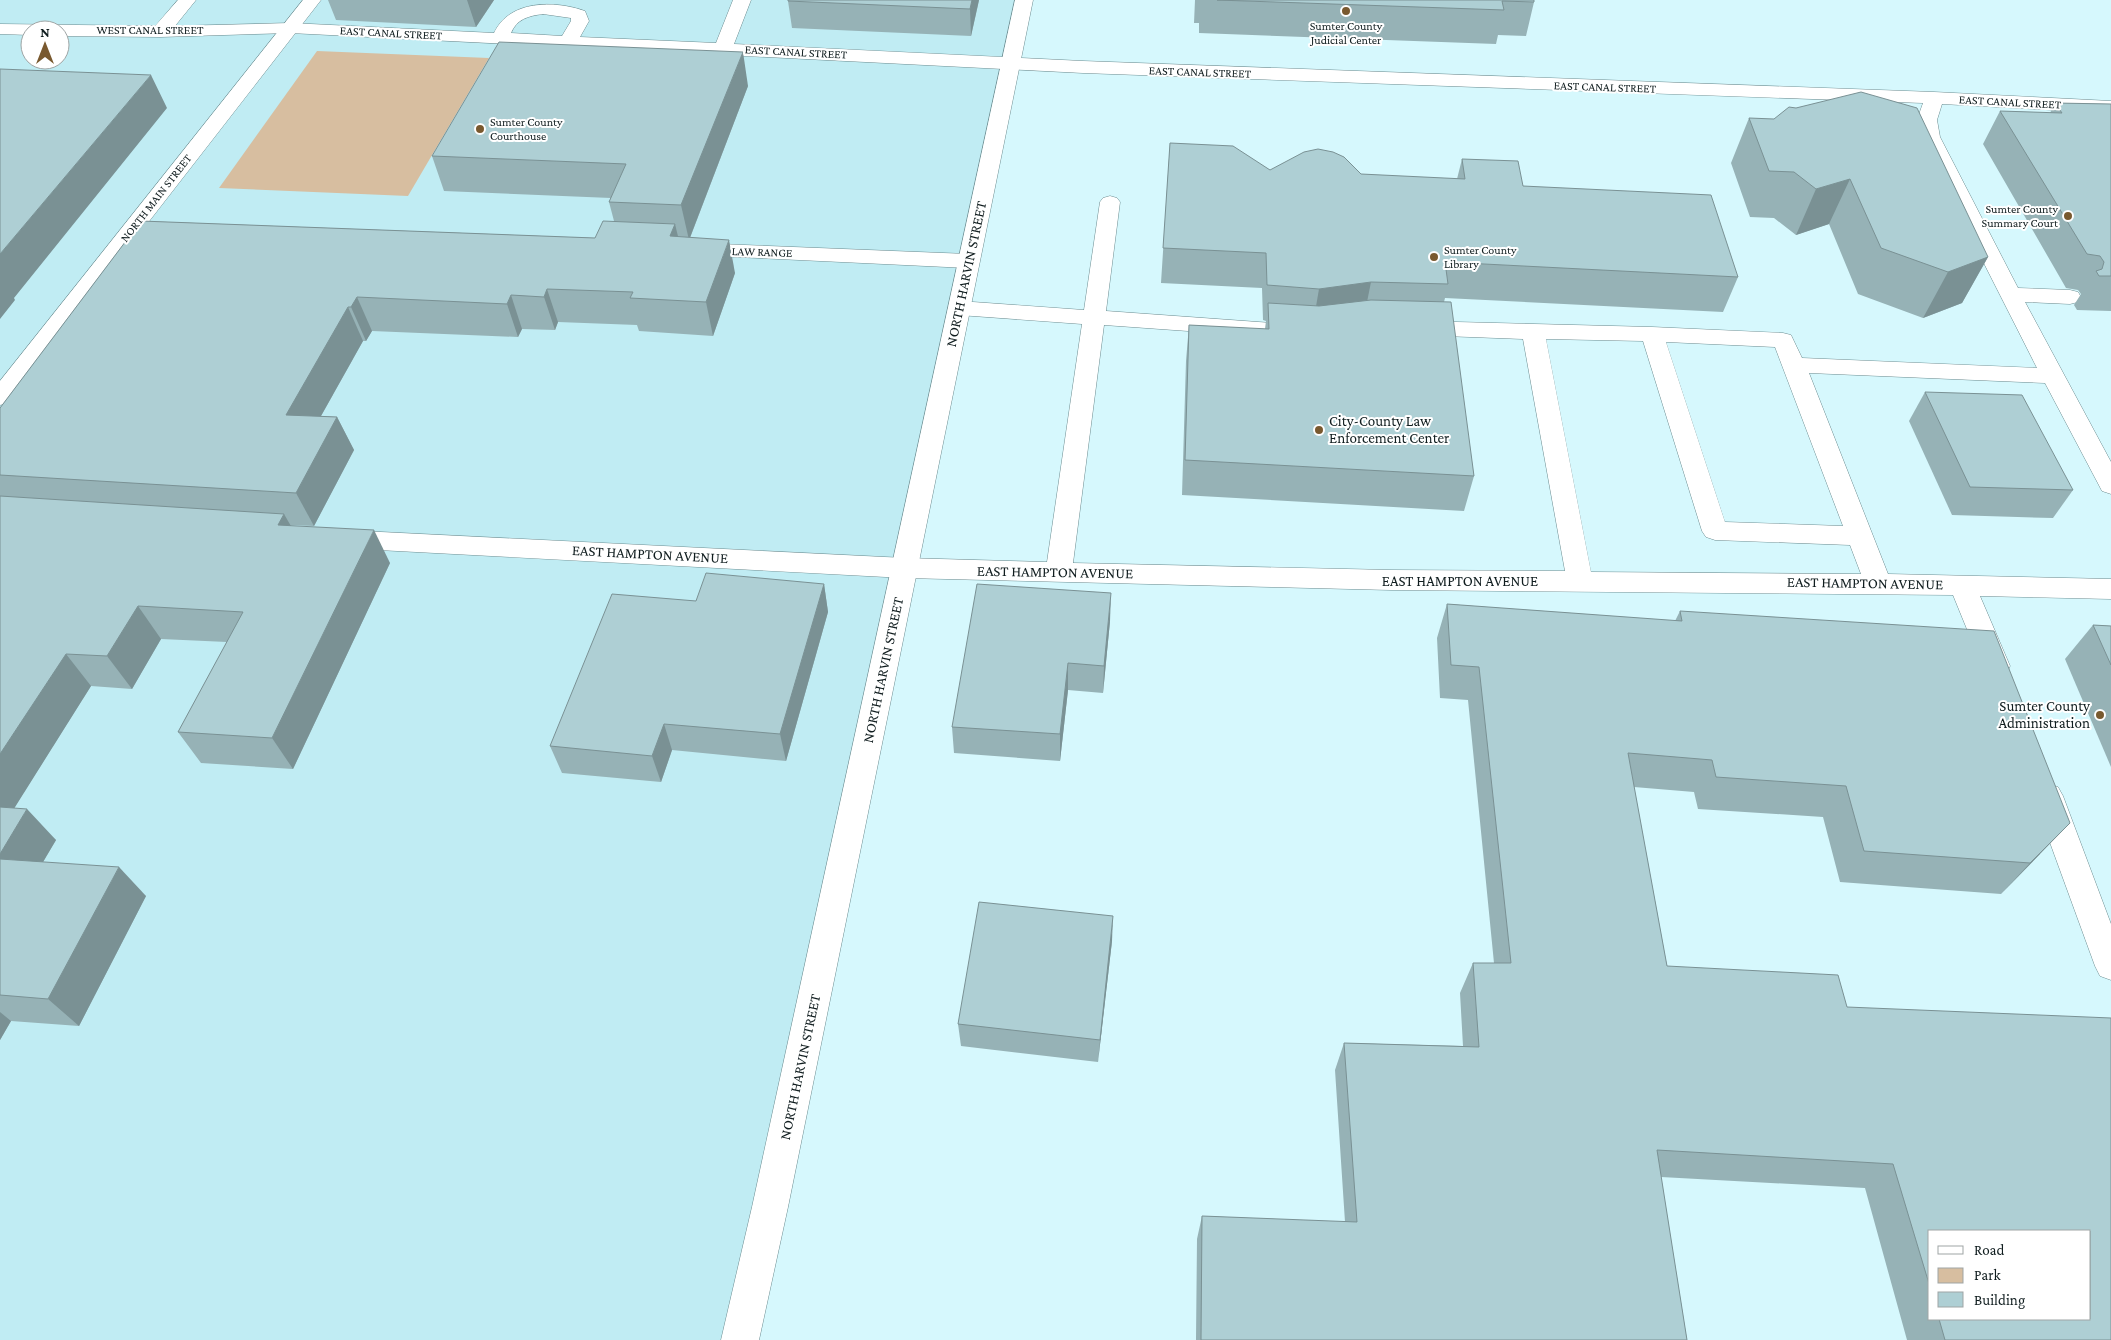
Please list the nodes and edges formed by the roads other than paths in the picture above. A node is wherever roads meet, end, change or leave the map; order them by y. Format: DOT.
graph roads {
  1 [pos="187,0"];
  2 [pos="312,0"];
  3 [pos="742,0"];
  4 [pos="1024,0"];
  5 [pos="290,28"];
  6 [pos="3,31"];
  7 [pos="160,32"];
  8 [pos="500,38"];
  9 [pos="568,42"];
  10 [pos="723,49"];
  11 [pos="1012,63"];
  12 [pos="1934,98"];
  13 [pos="2111,107"];
  14 [pos="1110,202"];
  15 [pos="671,248"];
  16 [pos="968,261"];
  17 [pos="2010,295"];
  18 [pos="2070,297"];
  19 [pos="959,308"];
  20 [pos="1095,317"];
  21 [pos="1394,327"];
  22 [pos="1303,332"];
  23 [pos="1533,332"];
  24 [pos="1652,334"];
  25 [pos="1794,365"];
  26 [pos="2053,376"];
  27 [pos="0,397"];
  28 [pos="2111,485"];
  29 [pos="1860,536"];
  30 [pos="318,537"];
  31 [pos="905,568"];
  32 [pos="1059,572"];
  33 [pos="1580,582"];
  34 [pos="1878,583"];
  35 [pos="1962,584"];
  36 [pos="2111,589"];
  37 [pos="2007,691"];
  38 [pos="2039,772"];
  39 [pos="2111,966"];
  40 [pos="740,1340"];
  1 -- 7 [label="street"];
  2 -- 5 [label="street, NORTH MAIN STREET"];
  3 -- 10 [label="street"];
  4 -- 11 [label="street, NORTH HARVIN STREET"];
  5 -- 7 [label="street, WEST CANAL STREET"];
  5 -- 8 [label="street, EAST CANAL STREET"];
  5 -- 27 [label="street, NORTH MAIN STREET"];
  6 -- 7 [label="street, WEST CANAL STREET"];
  8 -- 9 [label="street, EAST CANAL STREET"];
  8 -- 9 [label="street"];
  9 -- 10 [label="street, EAST CANAL STREET"];
  10 -- 11 [label="street, EAST CANAL STREET"];
  11 -- 12 [label="street, EAST CANAL STREET"];
  11 -- 16 [label="street, NORTH HARVIN STREET"];
  12 -- 13 [label="street, EAST CANAL STREET"];
  12 -- 17 [label="street"];
  14 -- 20 [label="street"];
  15 -- 16 [label="street, LAW RANGE"];
  16 -- 19 [label="street, NORTH HARVIN STREET"];
  17 -- 18 [label="street"];
  17 -- 26 [label="street"];
  19 -- 20 [label="street"];
  19 -- 31 [label="street, NORTH HARVIN STREET"];
  20 -- 22 [label="street"];
  20 -- 32 [label="street"];
  21 -- 23 [label="street"];
  23 -- 24 [label="street"];
  23 -- 33 [label="street"];
  24 -- 25 [label="street"];
  24 -- 29 [label="street"];
  25 -- 26 [label="street"];
  25 -- 29 [label="street"];
  26 -- 28 [label="street"];
  29 -- 34 [label="street"];
  30 -- 31 [label="street, EAST HAMPTON AVENUE"];
  31 -- 32 [label="street, EAST HAMPTON AVENUE"];
  31 -- 40 [label="street, NORTH HARVIN STREET"];
  32 -- 33 [label="street, EAST HAMPTON AVENUE"];
  33 -- 34 [label="street, EAST HAMPTON AVENUE"];
  34 -- 35 [label="street, EAST HAMPTON AVENUE"];
  35 -- 36 [label="street, EAST HAMPTON AVENUE"];
  35 -- 37 [label="street"];
  38 -- 39 [label="street"];
}
